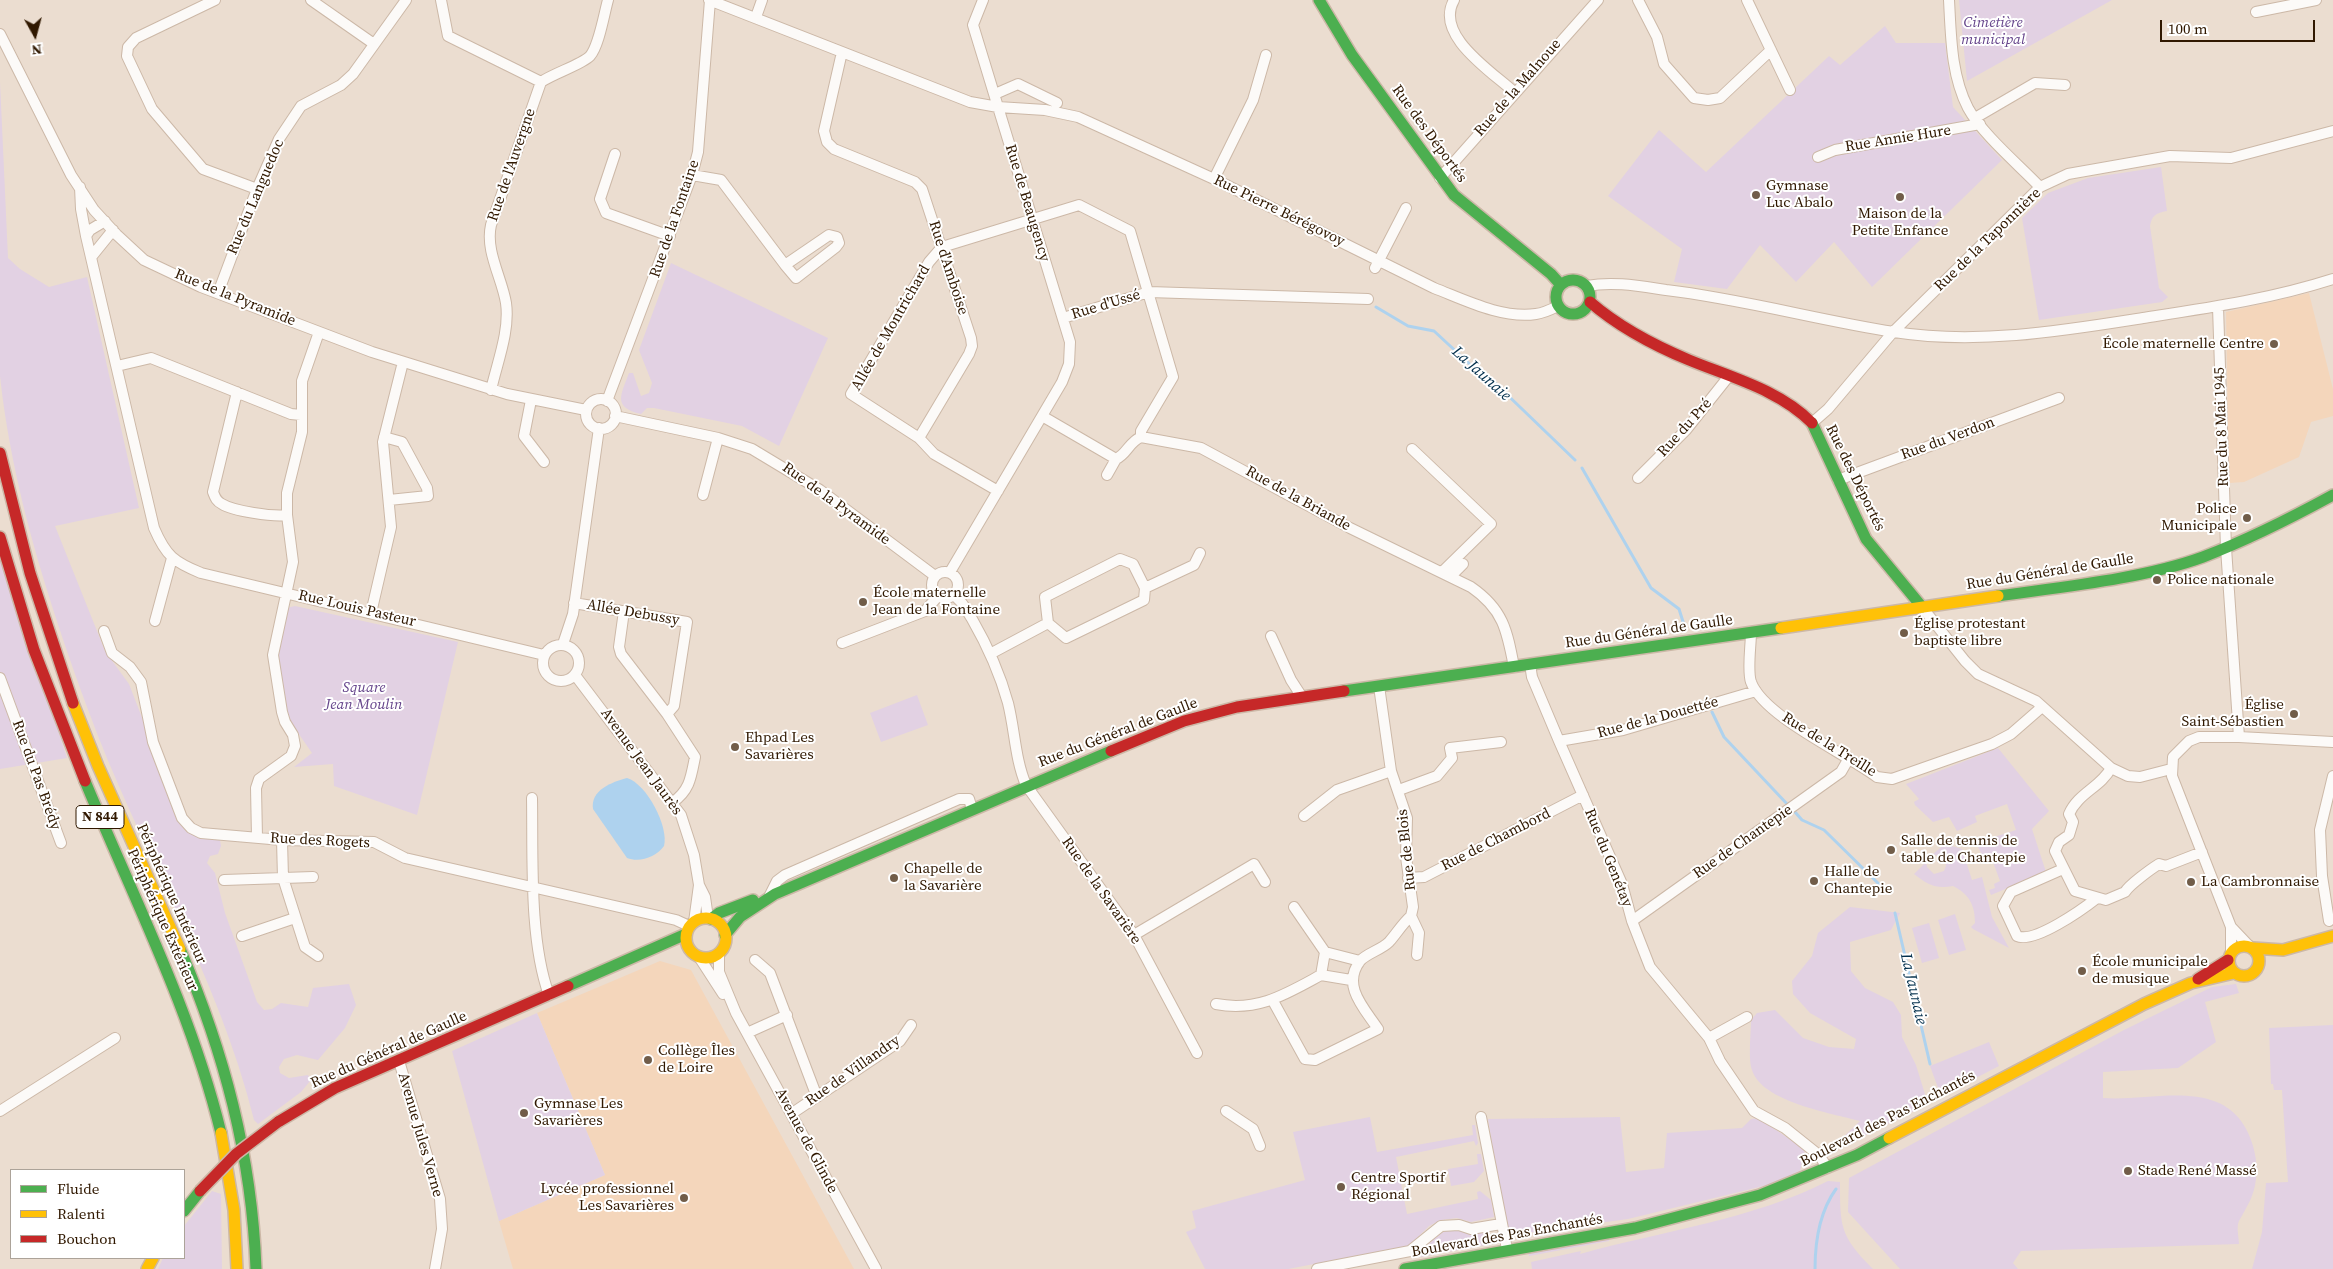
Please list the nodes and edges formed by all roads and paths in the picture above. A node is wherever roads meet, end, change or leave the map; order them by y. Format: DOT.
graph roads {
  1 [pos="215,0"];
  2 [pos="312,0"];
  3 [pos="406,0"];
  4 [pos="441,0"];
  5 [pos="608,0"];
  6 [pos="710,0"];
  7 [pos="762,0"];
  8 [pos="983,0"];
  9 [pos="1319,0"];
  10 [pos="1454,0"];
  11 [pos="1598,0"];
  12 [pos="1638,0"];
  13 [pos="1747,0"];
  14 [pos="1949,0"];
  15 [pos="2316,0"];
  16 [pos="2256,12"];
  17 [pos="756,17"];
  18 [pos="0,34"];
  19 [pos="374,44"];
  20 [pos="1771,50"];
  21 [pos="842,52"];
  22 [pos="1266,55"];
  23 [pos="542,82"];
  24 [pos="2064,85"];
  25 [pos="1790,90"];
  26 [pos="1514,92"];
  27 [pos="995,94"];
  28 [pos="1057,103"];
  29 [pos="998,107"];
  30 [pos="1977,121"];
  31 [pos="2333,131"];
  32 [pos="616,154"];
  33 [pos="1818,157"];
  34 [pos="692,175"];
  35 [pos="1440,178"];
  36 [pos="1214,179"];
  37 [pos="80,187"];
  38 [pos="2040,188"];
  39 [pos="257,189"];
  40 [pos="1406,208"];
  41 [pos="1032,218"];
  42 [pos="105,221"];
  43 [pos="113,230"];
  44 [pos="86,236"];
  45 [pos="670,236"];
  46 [pos="942,246"];
  47 [pos="92,256"];
  48 [pos="1377,264"];
  49 [pos="785,265"];
  50 [pos="2333,279"];
  51 [pos="1561,285"];
  52 [pos="1587,286"];
  53 [pos="1149,292"];
  54 [pos="218,293"];
  55 [pos="1368,298"];
  56 [pos="1590,302"];
  57 [pos="1558,306"];
  58 [pos="2218,307"];
  59 [pos="1581,312"];
  60 [pos="1063,318"];
  61 [pos="1608,320"];
  62 [pos="319,332"];
  63 [pos="1894,332"];
  64 [pos="403,362"];
  65 [pos="117,366"];
  66 [pos="1730,376"];
  67 [pos="491,390"];
  68 [pos="237,392"];
  69 [pos="2059,398"];
  70 [pos="531,400"];
  71 [pos="608,401"];
  72 [pos="586,410"];
  73 [pos="302,415"];
  74 [pos="615,416"];
  75 [pos="1042,416"];
  76 [pos="1812,423"];
  77 [pos="600,428"];
  78 [pos="384,437"];
  79 [pos="1141,437"];
  80 [pos="718,438"];
  81 [pos="919,438"];
  82 [pos="1412,449"];
  83 [pos="0,453"];
  84 [pos="1116,460"];
  85 [pos="544,462"];
  86 [pos="1107,474"];
  87 [pos="1638,478"];
  88 [pos="1838,480"];
  89 [pos="998,491"];
  90 [pos="703,495"];
  91 [pos="2333,495"];
  92 [pos="388,500"];
  93 [pos="287,515"];
  94 [pos="0,537"];
  95 [pos="2226,548"];
  96 [pos="1200,553"];
  97 [pos="172,558"];
  98 [pos="1463,564"];
  99 [pos="950,572"];
  100 [pos="1446,574"];
  101 [pos="935,576"];
  102 [pos="1145,588"];
  103 [pos="286,593"];
  104 [pos="953,595"];
  105 [pos="938,596"];
  106 [pos="574,603"];
  107 [pos="1922,607"];
  108 [pos="624,611"];
  109 [pos="371,613"];
  110 [pos="155,621"];
  111 [pos="1048,624"];
  112 [pos="104,631"];
  113 [pos="1750,632"];
  114 [pos="1272,636"];
  115 [pos="842,643"];
  116 [pos="564,644"];
  117 [pos="990,654"];
  118 [pos="544,655"];
  119 [pos="1530,664"];
  120 [pos="1514,666"];
  121 [pos="575,675"];
  122 [pos="0,678"];
  123 [pos="1379,686"];
  124 [pos="1756,691"];
  125 [pos="1302,697"];
  126 [pos="2042,707"];
  127 [pos="667,714"];
  128 [pos="2239,737"];
  129 [pos="1558,741"];
  130 [pos="1501,742"];
  131 [pos="2333,742"];
  132 [pos="1849,758"];
  133 [pos="2111,768"];
  134 [pos="2171,769"];
  135 [pos="1391,771"];
  136 [pos="2333,776"];
  137 [pos="1026,785"];
  138 [pos="1399,790"];
  139 [pos="1583,795"];
  140 [pos="532,798"];
  141 [pos="673,802"];
  142 [pos="1304,816"];
  143 [pos="257,837"];
  144 [pos="282,840"];
  145 [pos="62,843"];
  146 [pos="2202,852"];
  147 [pos="2063,869"];
  148 [pos="313,877"];
  149 [pos="282,878"];
  150 [pos="1408,878"];
  151 [pos="224,880"];
  152 [pos="1265,882"];
  153 [pos="699,885"];
  154 [pos="533,886"];
  155 [pos="773,894"];
  156 [pos="2097,898"];
  157 [pos="1294,907"];
  158 [pos="1411,916"];
  159 [pos="295,918"];
  160 [pos="710,919"];
  161 [pos="1632,921"];
  162 [pos="2329,921"];
  163 [pos="690,927"];
  164 [pos="2231,928"];
  165 [pos="725,935"];
  166 [pos="1134,935"];
  167 [pos="242,936"];
  168 [pos="2333,936"];
  169 [pos="2252,948"];
  170 [pos="2283,950"];
  171 [pos="1325,952"];
  172 [pos="694,953"];
  173 [pos="719,953"];
  174 [pos="1417,954"];
  175 [pos="318,956"];
  176 [pos="2230,956"];
  177 [pos="634,958"];
  178 [pos="755,960"];
  179 [pos="1360,961"];
  180 [pos="2258,967"];
  181 [pos="2234,973"];
  182 [pos="1321,975"];
  183 [pos="1351,980"];
  184 [pos="2191,983"];
  185 [pos="549,995"];
  186 [pos="1272,1001"];
  187 [pos="1216,1004"];
  188 [pos="736,1013"];
  189 [pos="787,1015"];
  190 [pos="1747,1017"];
  191 [pos="910,1025"];
  192 [pos="747,1034"];
  193 [pos="115,1038"];
  194 [pos="1710,1038"];
  195 [pos="1197,1053"];
  196 [pos="399,1061"];
  197 [pos="817,1097"];
  198 [pos="0,1111"];
  199 [pos="1226,1111"];
  200 [pos="791,1114"];
  201 [pos="1482,1117"];
  202 [pos="1260,1146"];
  203 [pos="1827,1168"];
  204 [pos="185,1210"];
  205 [pos="254,1216"];
  206 [pos="235,1223"];
  207 [pos="1501,1224"];
  208 [pos="1507,1249"];
  209 [pos="227,1269"];
  210 [pos="237,1269"];
  211 [pos="256,1269"];
  212 [pos="265,1269"];
  213 [pos="435,1269"];
  214 [pos="876,1269"];
  215 [pos="1317,1269"];
  216 [pos="1405,1269"];
  1 -- 39 [label="street"];
  2 -- 19 [label="street"];
  3 -- 19 [label="street, Rue du Languedoc"];
  4 -- 23 [label="street"];
  5 -- 23 [label="street"];
  6 -- 17 [label="street"];
  6 -- 34 [label="street, Rue de la Fontaine"];
  7 -- 17 [label="street"];
  8 -- 27 [label="street, Rue de Beaugency"];
  9 -- 35 [label="main road, Rue des Déportés"];
  10 -- 26 [label="street"];
  11 -- 26 [label="street, Rue de la Malnoue"];
  12 -- 20 [label="street"];
  13 -- 20 [label="street"];
  14 -- 30 [label="street"];
  15 -- 16 [label="street"];
  17 -- 21 [label="street"];
  18 -- 37 [label="street, Rue de la Pyramide"];
  19 -- 39 [label="street, Rue du Languedoc"];
  20 -- 25 [label="street"];
  21 -- 29 [label="street"];
  21 -- 46 [label="street, Rue d'Amboise"];
  22 -- 36 [label="street"];
  23 -- 67 [label="street, Rue de l'Auvergne"];
  24 -- 30 [label="street"];
  26 -- 35 [label="street, Rue de la Malnoue"];
  27 -- 28 [label="street"];
  27 -- 29 [label="street, Rue de Beaugency"];
  29 -- 36 [label="street, Rue Pierre Bérégovoy"];
  29 -- 41 [label="street, Rue de Beaugency"];
  30 -- 33 [label="street, Rue Annie Hure"];
  30 -- 38 [label="street"];
  31 -- 38 [label="street, Rue de la Taponnière"];
  32 -- 45 [label="street"];
  34 -- 45 [label="street, Rue de la Fontaine"];
  34 -- 49 [label="street"];
  35 -- 51 [label="main road, Rue des Déportés"];
  36 -- 48 [label="street, Rue Pierre Bérégovoy"];
  37 -- 42 [label="street, Rue de la Pyramide"];
  37 -- 44 [label="street, Rue Louis Pasteur"];
  38 -- 63 [label="street, Rue de la Taponnière"];
  39 -- 54 [label="street, Rue du Languedoc"];
  40 -- 48 [label="street"];
  41 -- 46 [label="street"];
  41 -- 53 [label="street"];
  41 -- 60 [label="street, Rue de Beaugency"];
  42 -- 43 [label="street, Rue de la Pyramide"];
  42 -- 44 [label="street"];
  43 -- 47 [label="street"];
  43 -- 54 [label="street, Rue de la Pyramide"];
  44 -- 47 [label="street, Rue Louis Pasteur"];
  45 -- 71 [label="street, Rue de la Fontaine"];
  46 -- 81 [label="street, Rue d'Amboise"];
  46 -- 81 [label="street, Allée de Montrichard"];
  47 -- 65 [label="street, Rue Louis Pasteur"];
  48 -- 57 [label="street, Rue Pierre Bérégovoy"];
  49 -- 49 [label="street"];
  50 -- 58 [label="street"];
  51 -- 52 [label="main road"];
  51 -- 57 [label="main road"];
  52 -- 56 [label="main road"];
  52 -- 63 [label="street"];
  53 -- 55 [label="street, Rue d'Ussé"];
  53 -- 60 [label="street, Rue d'Ussé"];
  53 -- 79 [label="street"];
  54 -- 62 [label="street, Rue de la Pyramide"];
  56 -- 59 [label="main road"];
  56 -- 61 [label="main road, Rue des Déportés"];
  57 -- 59 [label="main road"];
  58 -- 63 [label="street"];
  58 -- 95 [label="street, Rue du 8 Mai 1945"];
  59 -- 61 [label="main road, Rue des Déportés"];
  60 -- 75 [label="street, Rue de Beaugency"];
  61 -- 66 [label="main road, Rue des Déportés"];
  62 -- 64 [label="street, Rue de la Pyramide"];
  62 -- 73 [label="street"];
  63 -- 76 [label="street, Rue de la Taponnière"];
  64 -- 67 [label="street, Rue de la Pyramide"];
  64 -- 78 [label="street"];
  65 -- 68 [label="street"];
  65 -- 97 [label="street, Rue Louis Pasteur"];
  66 -- 76 [label="main road, Rue des Déportés"];
  66 -- 87 [label="street, Rue du Pré"];
  67 -- 70 [label="street, Rue de la Pyramide"];
  68 -- 73 [label="street"];
  68 -- 93 [label="street"];
  69 -- 88 [label="street, Rue du Verdon"];
  70 -- 72 [label="street, Rue de la Pyramide"];
  70 -- 85 [label="street"];
  71 -- 72 [label="street"];
  71 -- 74 [label="street"];
  72 -- 77 [label="street"];
  73 -- 93 [label="street"];
  74 -- 77 [label="street"];
  74 -- 80 [label="street, Rue de la Pyramide"];
  75 -- 84 [label="street"];
  75 -- 89 [label="street, Rue de Beaugency"];
  76 -- 88 [label="main road, Rue des Déportés"];
  77 -- 106 [label="street"];
  78 -- 92 [label="street"];
  78 -- 92 [label="street"];
  79 -- 84 [label="street"];
  79 -- 100 [label="street, Rue de la Briande"];
  80 -- 90 [label="street"];
  80 -- 101 [label="street, Rue de la Pyramide"];
  81 -- 89 [label="street"];
  82 -- 100 [label="street"];
  83 -- 205 [label="main road, Périphérique Intérieur / N 844"];
  84 -- 86 [label="street"];
  88 -- 107 [label="main road, Rue des Déportés"];
  89 -- 99 [label="street, Rue de Beaugency"];
  91 -- 95 [label="main road, Rue du Général de Gaulle"];
  92 -- 109 [label="street"];
  93 -- 103 [label="street"];
  94 -- 206 [label="main road, Périphérique Extérieur / N 844"];
  95 -- 107 [label="main road, Rue du Général de Gaulle"];
  95 -- 128 [label="street, Rue du 8 Mai 1945"];
  96 -- 102 [label="street"];
  97 -- 103 [label="street, Rue Louis Pasteur"];
  97 -- 110 [label="street"];
  98 -- 100 [label="street"];
  99 -- 101 [label="street"];
  99 -- 104 [label="street"];
  100 -- 120 [label="street, Rue de la Briande"];
  101 -- 105 [label="street"];
  102 -- 111 [label="street"];
  102 -- 111 [label="street"];
  103 -- 109 [label="street, Rue Louis Pasteur"];
  103 -- 143 [label="street"];
  104 -- 105 [label="street"];
  104 -- 117 [label="street"];
  105 -- 115 [label="street"];
  106 -- 108 [label="street, Allée Debussy"];
  106 -- 116 [label="street"];
  107 -- 113 [label="main road, Rue du Général de Gaulle"];
  107 -- 126 [label="street"];
  108 -- 127 [label="street"];
  108 -- 127 [label="street, Allée Debussy"];
  109 -- 118 [label="street, Rue Louis Pasteur"];
  111 -- 117 [label="street"];
  112 -- 143 [label="street, Rue des Rogets"];
  113 -- 119 [label="main road, Rue du Général de Gaulle"];
  113 -- 124 [label="street, Rue de la Treille"];
  114 -- 125 [label="street"];
  116 -- 118 [label="street"];
  116 -- 121 [label="street"];
  117 -- 137 [label="street"];
  118 -- 121 [label="street"];
  119 -- 120 [label="main road, Rue du Général de Gaulle"];
  119 -- 129 [label="street, Rue du Genétay"];
  120 -- 123 [label="main road, Rue du Général de Gaulle"];
  121 -- 141 [label="street, Avenue Jean Jaurès"];
  122 -- 145 [label="street, Rue du Pas Brédy"];
  123 -- 125 [label="main road, Rue du Général de Gaulle"];
  123 -- 135 [label="street, Rue de Blois"];
  124 -- 129 [label="street, Rue de la Douettée"];
  124 -- 132 [label="street, Rue de la Treille"];
  125 -- 137 [label="main road, Rue du Général de Gaulle"];
  126 -- 132 [label="street, Rue de la Treille"];
  126 -- 133 [label="street"];
  127 -- 141 [label="street"];
  128 -- 131 [label="street"];
  128 -- 134 [label="street"];
  129 -- 139 [label="street, Rue du Genétay"];
  130 -- 138 [label="street"];
  132 -- 161 [label="street, Rue de Chantepie"];
  133 -- 134 [label="street"];
  133 -- 147 [label="street"];
  134 -- 146 [label="street"];
  135 -- 138 [label="street, Rue de Blois"];
  135 -- 142 [label="street"];
  136 -- 162 [label="street"];
  137 -- 155 [label="main road, Rue du Général de Gaulle"];
  137 -- 166 [label="street, Rue de la Savarière"];
  138 -- 150 [label="street, Rue de Blois"];
  139 -- 150 [label="street, Rue de Chambord"];
  139 -- 161 [label="street, Rue du Genétay"];
  140 -- 154 [label="street"];
  141 -- 153 [label="street, Avenue Jean Jaurès"];
  143 -- 144 [label="street, Rue des Rogets"];
  144 -- 149 [label="street"];
  144 -- 154 [label="street, Rue des Rogets"];
  146 -- 156 [label="street"];
  146 -- 164 [label="street"];
  147 -- 156 [label="street"];
  147 -- 156 [label="street"];
  148 -- 149 [label="street"];
  149 -- 151 [label="street"];
  149 -- 159 [label="street"];
  150 -- 158 [label="street, Rue de Blois"];
  152 -- 166 [label="street"];
  153 -- 160 [label="street, Avenue Jean Jaurès"];
  153 -- 163 [label="street, Avenue Jean Jaurès"];
  154 -- 163 [label="street, Rue des Rogets"];
  154 -- 185 [label="street"];
  155 -- 160 [label="main road, Rue du Général de Gaulle"];
  155 -- 165 [label="main road, Rue du Général de Gaulle"];
  157 -- 171 [label="street"];
  158 -- 174 [label="street, Rue de Blois"];
  158 -- 179 [label="street"];
  159 -- 167 [label="street"];
  159 -- 175 [label="street"];
  160 -- 163 [label="main road"];
  160 -- 165 [label="main road"];
  161 -- 194 [label="street, Rue du Genétay"];
  163 -- 172 [label="main road"];
  163 -- 177 [label="main road, Rue du Général de Gaulle"];
  164 -- 169 [label="street"];
  164 -- 176 [label="street"];
  165 -- 173 [label="main road"];
  166 -- 195 [label="street, Rue de la Savarière"];
  168 -- 170 [label="main road, Boulevard des Pas Enchantés"];
  169 -- 170 [label="main road, Boulevard des Pas Enchantés"];
  169 -- 176 [label="main road, Boulevard des Pas Enchantés"];
  169 -- 180 [label="main road"];
  170 -- 180 [label="main road, Boulevard des Pas Enchantés"];
  171 -- 179 [label="street"];
  171 -- 182 [label="street"];
  172 -- 173 [label="main road"];
  172 -- 177 [label="main road, Rue du Général de Gaulle"];
  172 -- 188 [label="street, Avenue de Glinde"];
  173 -- 188 [label="street, Avenue de Glinde"];
  176 -- 181 [label="main road"];
  176 -- 184 [label="main road, Boulevard des Pas Enchantés"];
  177 -- 185 [label="main road, Rue du Général de Gaulle"];
  178 -- 189 [label="street"];
  179 -- 183 [label="street"];
  180 -- 181 [label="main road, Boulevard des Pas Enchantés"];
  181 -- 184 [label="main road, Boulevard des Pas Enchantés"];
  182 -- 183 [label="street"];
  182 -- 186 [label="street"];
  183 -- 186 [label="street"];
  184 -- 203 [label="main road, Boulevard des Pas Enchantés"];
  185 -- 196 [label="main road, Rue du Général de Gaulle"];
  186 -- 187 [label="street"];
  188 -- 192 [label="street, Avenue de Glinde"];
  189 -- 192 [label="street"];
  189 -- 197 [label="street"];
  190 -- 194 [label="street"];
  191 -- 197 [label="street, Rue de Villandry"];
  192 -- 200 [label="street, Avenue de Glinde"];
  193 -- 198 [label="street"];
  194 -- 203 [label="street, Rue du Genétay"];
  196 -- 204 [label="main road, Rue du Général de Gaulle, bridge"];
  196 -- 213 [label="street, Avenue Jules Verne"];
  197 -- 200 [label="street, Rue de Villandry"];
  199 -- 202 [label="street"];
  200 -- 214 [label="street, Avenue de Glinde"];
  201 -- 207 [label="street"];
  203 -- 208 [label="main road, Boulevard des Pas Enchantés"];
  205 -- 211 [label="main road, Périphérique Intérieur / N 844"];
  205 -- 212 [label="main road"];
  206 -- 209 [label="main road"];
  206 -- 210 [label="main road, Périphérique Extérieur / N 844"];
  207 -- 208 [label="street"];
  207 -- 215 [label="street, Boulevard des Pas Enchantés"];
  208 -- 216 [label="main road, Boulevard des Pas Enchantés"];
}
